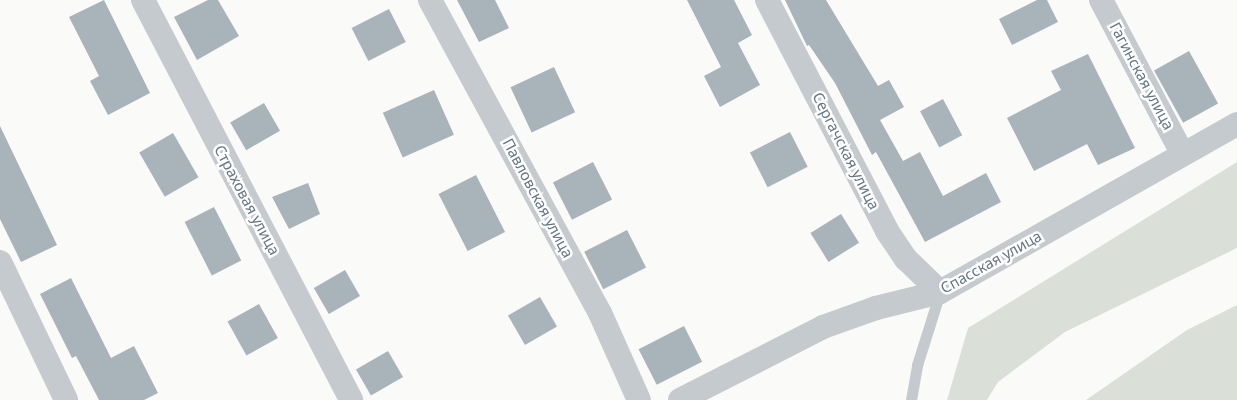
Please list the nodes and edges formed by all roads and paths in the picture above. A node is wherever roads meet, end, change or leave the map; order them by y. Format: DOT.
graph roads {
  1 [pos="143,0"];
  2 [pos="430,0"];
  3 [pos="767,0"];
  4 [pos="1101,0"];
  5 [pos="1237,124"];
  6 [pos="1182,153"];
  7 [pos="0,262"];
  8 [pos="940,292"];
  9 [pos="66,400"];
  10 [pos="351,400"];
  11 [pos="639,400"];
  12 [pos="680,400"];
  13 [pos="911,400"];
  1 -- 10 [label="street, Страховая улица"];
  2 -- 11 [label="street, Павловская улица"];
  3 -- 8 [label="street, Сергачская улица"];
  4 -- 6 [label="street, Гагинская улица"];
  5 -- 6 [label="street, Спасская улица"];
  6 -- 8 [label="street, Спасская улица"];
  7 -- 9 [label="street"];
  8 -- 12 [label="street, Спасская улица"];
  8 -- 13 [label="lane"];
}
